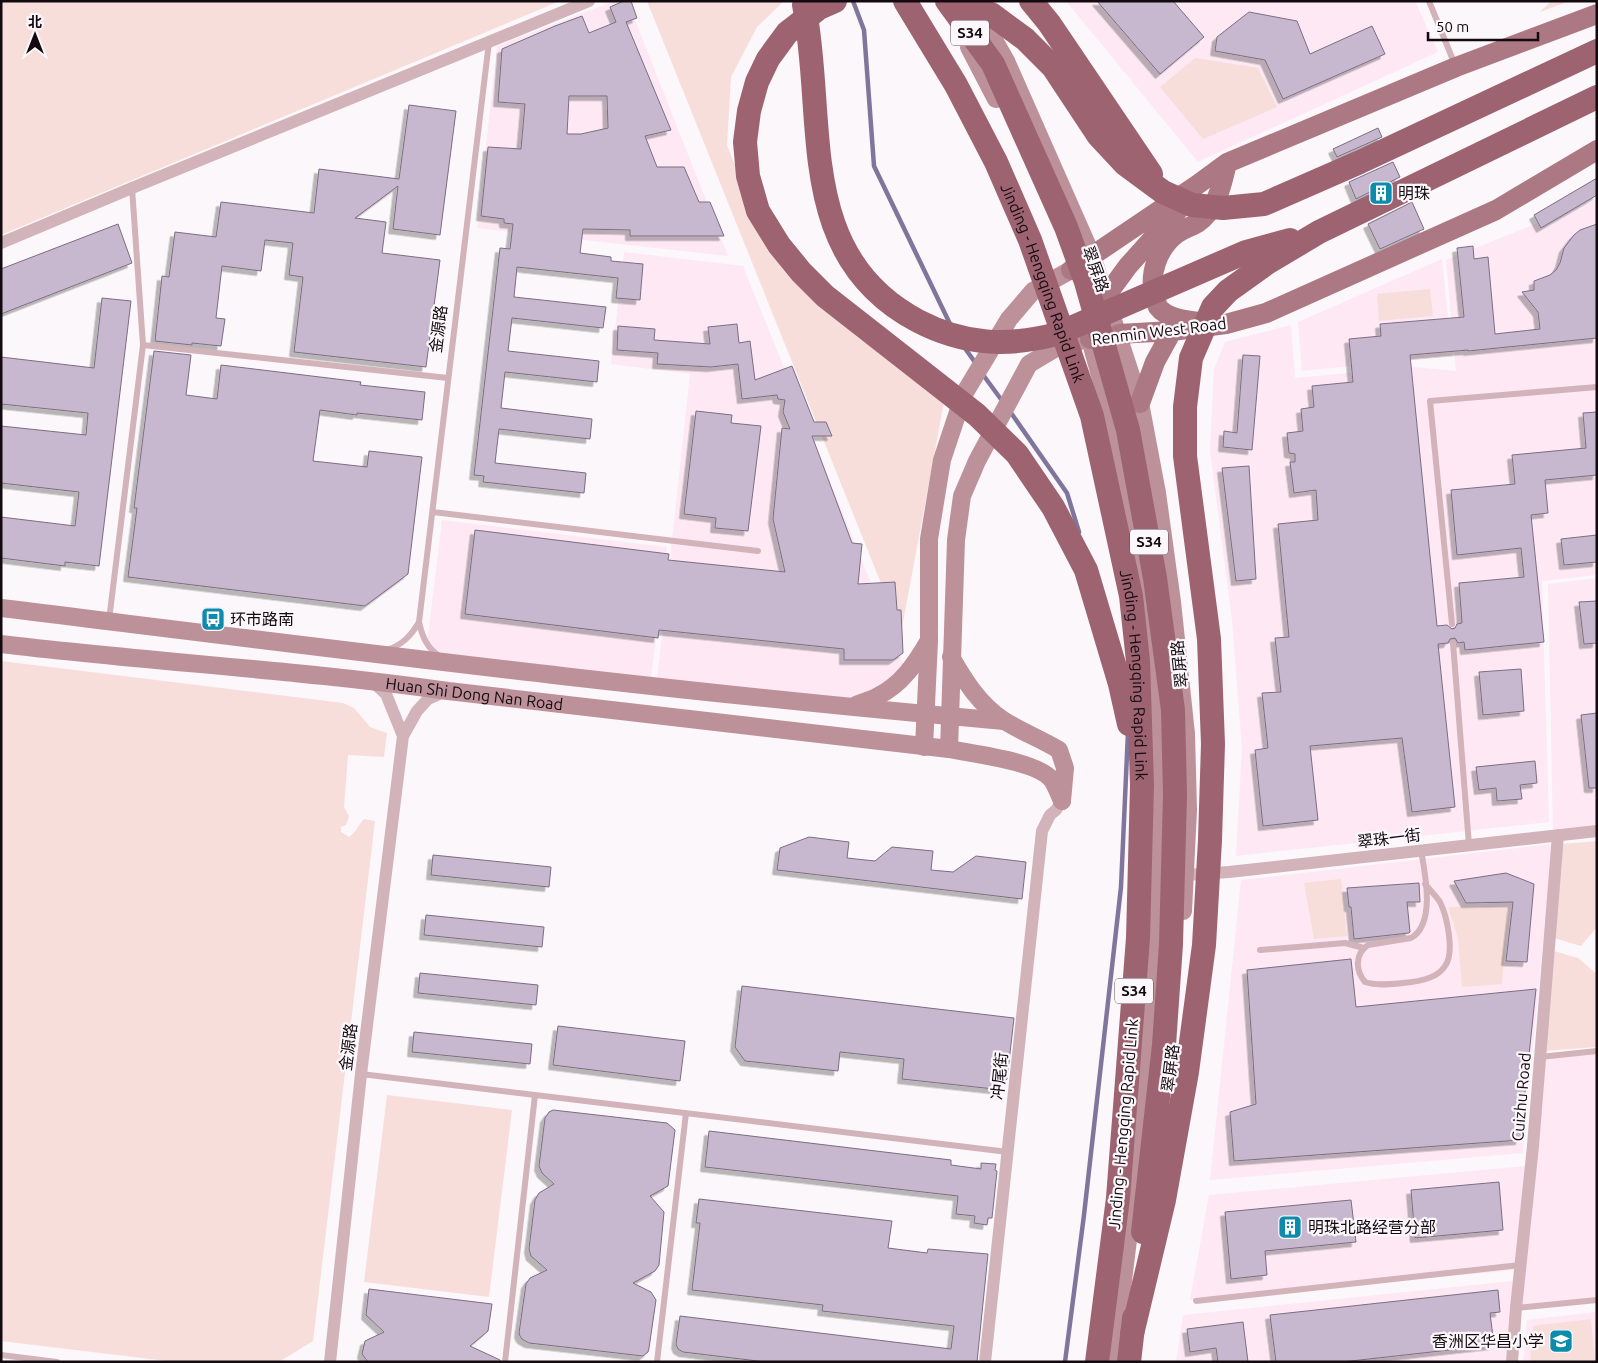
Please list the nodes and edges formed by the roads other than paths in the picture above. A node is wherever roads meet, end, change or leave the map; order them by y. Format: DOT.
graph roads {
  1 [pos="588,1"];
  2 [pos="803,1"];
  3 [pos="835,1"];
  4 [pos="905,1"];
  5 [pos="942,1"];
  6 [pos="948,1"];
  7 [pos="955,1"];
  8 [pos="963,1"];
  9 [pos="972,1"];
  10 [pos="1031,1"];
  11 [pos="1429,1"];
  12 [pos="1597,14"];
  13 [pos="489,41"];
  14 [pos="1597,51"];
  15 [pos="993,64"];
  16 [pos="1456,67"];
  17 [pos="1597,96"];
  18 [pos="1597,150"];
  19 [pos="1227,163"];
  20 [pos="1197,185"];
  21 [pos="132,188"];
  22 [pos="1164,192"];
  23 [pos="1319,232"];
  24 [pos="1,243"];
  25 [pos="1092,256"];
  26 [pos="1070,270"];
  27 [pos="1106,296"];
  28 [pos="1226,324"];
  29 [pos="1172,331"];
  30 [pos="1119,334"];
  31 [pos="1090,339"];
  32 [pos="143,346"];
  33 [pos="448,378"];
  34 [pos="1597,387"];
  35 [pos="1140,403"];
  36 [pos="433,512"];
  37 [pos="758,551"];
  38 [pos="1,608"];
  39 [pos="109,621"];
  40 [pos="419,622"];
  41 [pos="1452,624"];
  42 [pos="929,641"];
  43 [pos="1453,643"];
  44 [pos="1,644"];
  45 [pos="373,653"];
  46 [pos="951,656"];
  47 [pos="456,663"];
  48 [pos="371,680"];
  49 [pos="448,691"];
  50 [pos="851,706"];
  51 [pos="926,714"];
  52 [pos="949,716"];
  53 [pos="1004,721"];
  54 [pos="403,736"];
  55 [pos="924,747"];
  56 [pos="948,749"];
  57 [pos="1142,785"];
  58 [pos="1062,801"];
  59 [pos="1597,831"];
  60 [pos="1558,835"];
  61 [pos="1469,845"];
  62 [pos="1421,850"];
  63 [pos="1185,875"];
  64 [pos="1425,884"];
  65 [pos="1364,948"];
  66 [pos="1260,950"];
  67 [pos="1597,1052"];
  68 [pos="1540,1057"];
  69 [pos="361,1074"];
  70 [pos="535,1095"];
  71 [pos="686,1113"];
  72 [pos="1008,1152"];
  73 [pos="1520,1265"];
  74 [pos="1597,1300"];
  75 [pos="1196,1301"];
  76 [pos="1516,1308"];
  77 [pos="1132,1334"];
  78 [pos="1,1355"];
  79 [pos="52,1361"];
  80 [pos="330,1362"];
  81 [pos="504,1362"];
  82 [pos="657,1362"];
  83 [pos="985,1362"];
  84 [pos="1097,1362"];
  85 [pos="1113,1362"];
  86 [pos="1129,1362"];
  87 [pos="1136,1362"];
  88 [pos="1512,1362"];
  1 -- 13 [label="street"];
  2 -- 23 [label="highway"];
  3 -- 57 [label="highway"];
  4 -- 57 [label="highway, Jinding - Hengqing Rapid Link / S34"];
  5 -- 26 [label="main road, 翠屏路"];
  6 -- 15 [label="highway, Jinding - Hengqing Rapid Link / S34"];
  7 -- 22 [label="highway"];
  8 -- 15 [label="highway"];
  9 -- 25 [label="main road, 翠屏路"];
  10 -- 22 [label="highway"];
  11 -- 16 [label="lane"];
  12 -- 16 [label="main road"];
  13 -- 21 [label="street"];
  13 -- 33 [label="lane, 金源路"];
  14 -- 22 [label="highway"];
  15 -- 77 [label="highway, Jinding - Hengqing Rapid Link / S34"];
  16 -- 19 [label="main road"];
  17 -- 23 [label="highway"];
  18 -- 28 [label="main road, Renmin West Road"];
  19 -- 20 [label="main road"];
  19 -- 28 [label="main road"];
  20 -- 25 [label="main road"];
  20 -- 27 [label="main road"];
  21 -- 24 [label="street"];
  21 -- 32 [label="lane"];
  23 -- 77 [label="highway"];
  25 -- 26 [label="main road"];
  25 -- 27 [label="main road, 翠屏路"];
  26 -- 31 [label="main road, 翠屏路"];
  26 -- 42 [label="main road"];
  27 -- 30 [label="main road, 翠屏路"];
  27 -- 31 [label="main road"];
  28 -- 29 [label="main road, Renmin West Road"];
  29 -- 30 [label="main road, Renmin West Road"];
  29 -- 35 [label="main road"];
  30 -- 31 [label="main road, Renmin West Road"];
  30 -- 35 [label="main road, 翠屏路"];
  31 -- 46 [label="main road, Renmin West Road"];
  31 -- 85 [label="main road, 翠屏路"];
  32 -- 33 [label="lane"];
  32 -- 39 [label="lane"];
  33 -- 36 [label="lane, 金源路"];
  34 -- 41 [label="lane"];
  35 -- 63 [label="main road, 翠屏路"];
  36 -- 37 [label="lane"];
  36 -- 40 [label="lane, 金源路"];
  38 -- 39 [label="main road, Huan Shi Dong Nan Road"];
  39 -- 45 [label="main road, Huan Shi Dong Nan Road"];
  40 -- 45 [label="lane"];
  40 -- 47 [label="lane"];
  42 -- 50 [label="main road"];
  42 -- 51 [label="main road"];
  43 -- 61 [label="lane"];
  44 -- 48 [label="main road, Huan Shi Dong Nan Road"];
  45 -- 47 [label="main road, Huan Shi Dong Nan Road"];
  46 -- 52 [label="main road, Renmin West Road"];
  46 -- 53 [label="main road"];
  47 -- 50 [label="main road, Huan Shi Dong Nan Road"];
  48 -- 49 [label="main road, Huan Shi Dong Nan Road"];
  48 -- 54 [label="street"];
  49 -- 54 [label="street"];
  49 -- 55 [label="main road, Huan Shi Dong Nan Road"];
  50 -- 51 [label="main road, Huan Shi Dong Nan Road"];
  51 -- 52 [label="main road, Huan Shi Dong Nan Road"];
  51 -- 55 [label="main road"];
  52 -- 53 [label="main road, Huan Shi Dong Nan Road"];
  52 -- 56 [label="main road, Renmin West Road"];
  53 -- 58 [label="main road"];
  54 -- 69 [label="street, 金源路"];
  55 -- 56 [label="main road, Huan Shi Dong Nan Road"];
  56 -- 58 [label="main road, Huan Shi Dong Nan Road"];
  57 -- 84 [label="highway, Jinding - Hengqing Rapid Link / S34"];
  58 -- 72 [label="street, 冲尾街"];
  59 -- 60 [label="street, 翠珠一街"];
  60 -- 61 [label="street, 翠珠一街"];
  60 -- 68 [label="street, Cuizhu Road"];
  61 -- 62 [label="street, 翠珠一街"];
  62 -- 63 [label="street, 翠珠一街"];
  62 -- 64 [label="lane"];
  63 -- 87 [label="main road, 翠屏路"];
  64 -- 65 [label="lane"];
  64 -- 65 [label="lane"];
  65 -- 66 [label="lane"];
  67 -- 68 [label="lane"];
  68 -- 73 [label="street, Cuizhu Road"];
  69 -- 70 [label="lane"];
  69 -- 80 [label="street, 金源路"];
  70 -- 71 [label="lane"];
  70 -- 81 [label="lane"];
  71 -- 72 [label="lane"];
  71 -- 82 [label="lane"];
  72 -- 83 [label="street, 冲尾街"];
  73 -- 75 [label="lane"];
  73 -- 76 [label="street, Cuizhu Road"];
  74 -- 76 [label="lane"];
  76 -- 88 [label="street, Cuizhu Road"];
  77 -- 86 [label="highway, Jinding - Hengqing Rapid Link / S34"];
  78 -- 79 [label="lane"];
}
